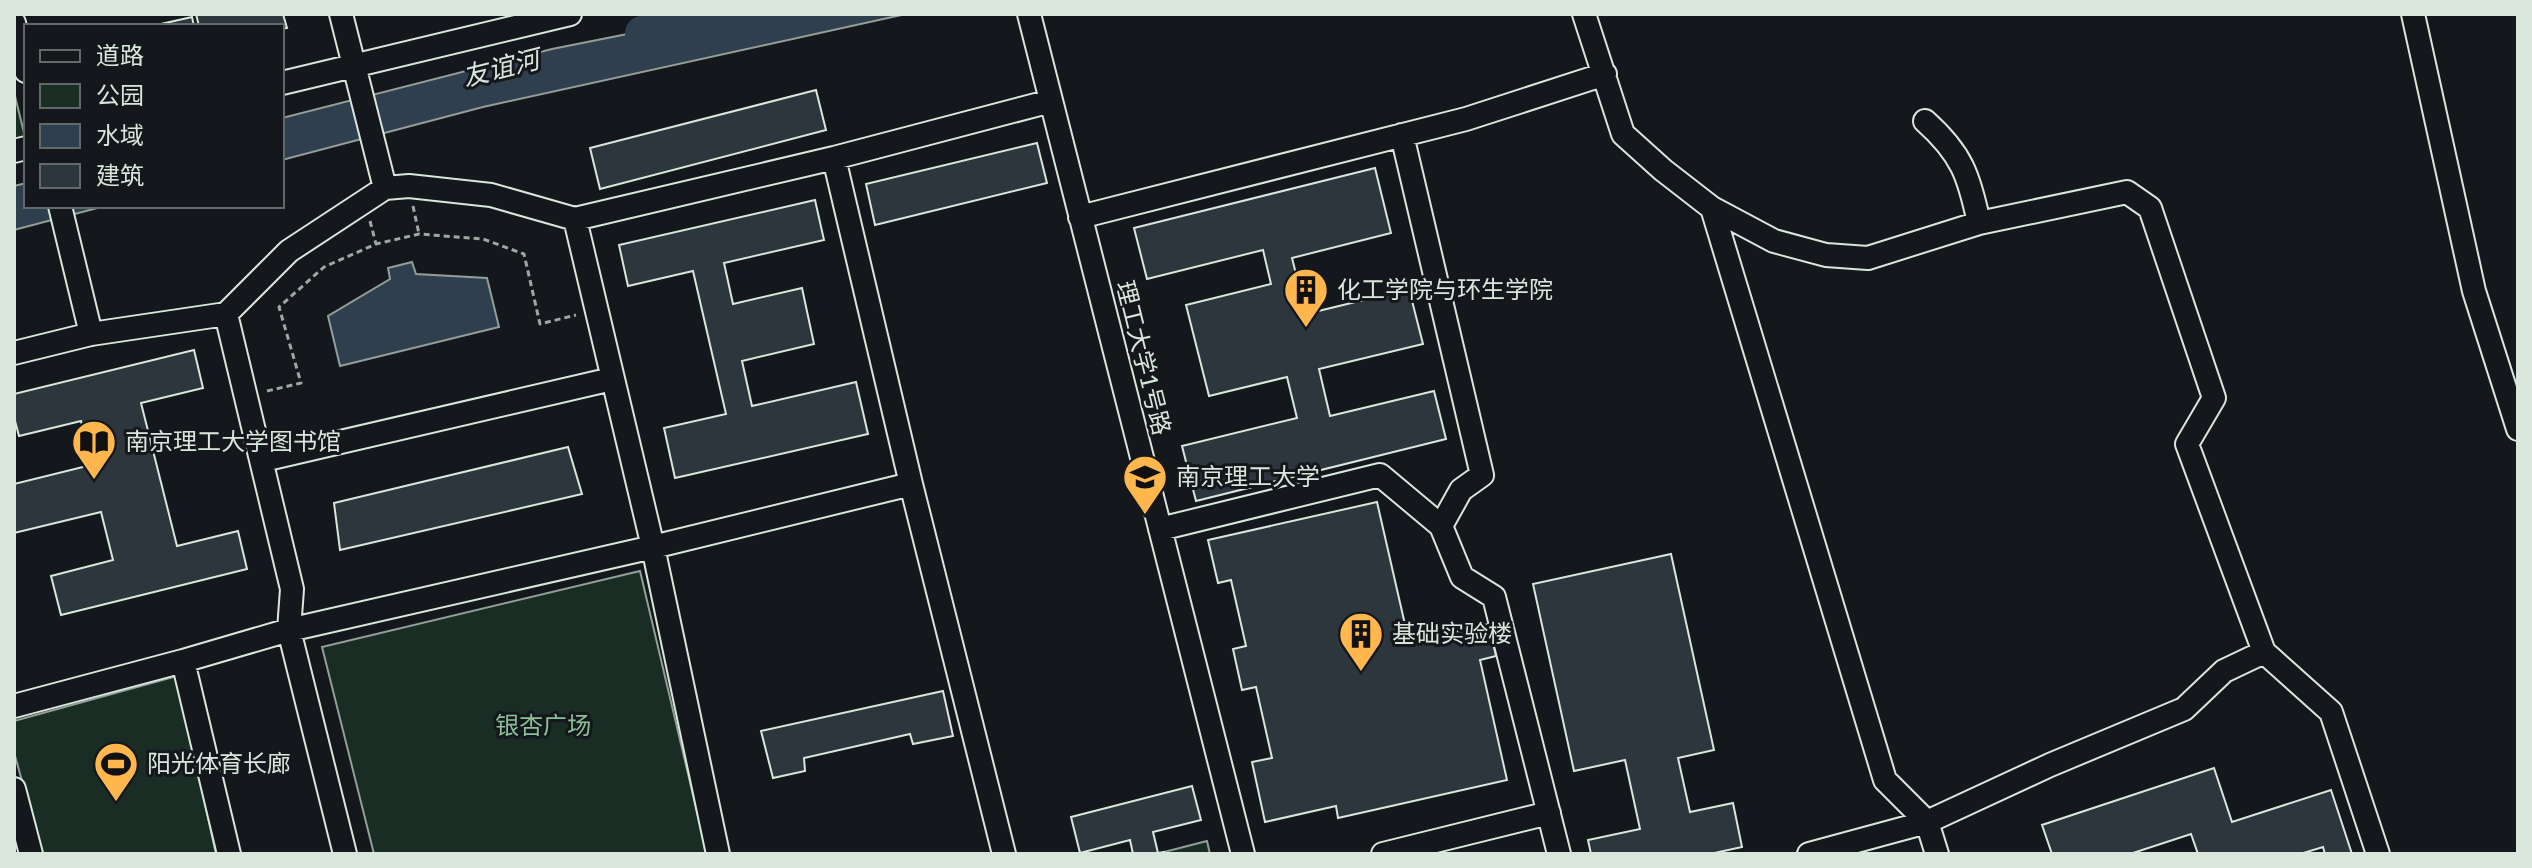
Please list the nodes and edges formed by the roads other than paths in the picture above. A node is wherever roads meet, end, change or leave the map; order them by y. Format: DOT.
graph roads {
  1 [pos="341,14"];
  2 [pos="570,14"];
  3 [pos="1029,14"];
  4 [pos="1584,14"];
  5 [pos="2413,14"];
  6 [pos="14,23"];
  7 [pos="24,63"];
  8 [pos="353,65"];
  9 [pos="1605,74"];
  10 [pos="284,82"];
  11 [pos="1051,101"];
  12 [pos="1925,121"];
  13 [pos="1402,135"];
  14 [pos="834,158"];
  15 [pos="385,188"];
  16 [pos="60,208"];
  17 [pos="1712,208"];
  18 [pos="1080,217"];
  19 [pos="575,219"];
  20 [pos="1979,223"];
  21 [pos="226,314"];
  22 [pos="91,334"];
  23 [pos="14,353"];
  24 [pos="612,379"];
  25 [pos="2518,429"];
  26 [pos="263,460"];
  27 [pos="911,484"];
  28 [pos="1441,526"];
  29 [pos="1160,529"];
  30 [pos="653,547"];
  31 [pos="289,630"];
  32 [pos="2264,652"];
  33 [pos="183,661"];
  34 [pos="14,706"];
  35 [pos="14,789"];
  36 [pos="1549,813"];
  37 [pos="1927,822"];
  38 [pos="31,854"];
  39 [pos="229,854"];
  40 [pos="345,854"];
  41 [pos="718,854"];
  42 [pos="1004,854"];
  43 [pos="1243,854"];
  44 [pos="1383,854"];
  45 [pos="1559,854"];
  46 [pos="1809,854"];
  47 [pos="1937,854"];
  48 [pos="2378,854"];
  1 -- 8 [label="street"];
  2 -- 8 [label="street"];
  3 -- 11 [label="street, 理工大学1号路"];
  4 -- 9 [label="street"];
  5 -- 25 [label="street"];
  6 -- 7 [label="street"];
  8 -- 10 [label="street"];
  8 -- 15 [label="street"];
  9 -- 13 [label="street"];
  9 -- 17 [label="street"];
  11 -- 14 [label="street"];
  11 -- 18 [label="street, 理工大学1号路"];
  12 -- 20 [label="street"];
  13 -- 18 [label="street"];
  13 -- 28 [label="street"];
  14 -- 19 [label="street"];
  14 -- 27 [label="street"];
  15 -- 19 [label="street"];
  15 -- 21 [label="street"];
  16 -- 22 [label="street"];
  17 -- 20 [label="street"];
  17 -- 37 [label="street"];
  18 -- 29 [label="street, 理工大学1号路"];
  19 -- 24 [label="street"];
  20 -- 32 [label="street"];
  21 -- 22 [label="street"];
  21 -- 26 [label="street"];
  22 -- 23 [label="street"];
  24 -- 26 [label="street"];
  24 -- 30 [label="street"];
  26 -- 31 [label="street"];
  27 -- 30 [label="street"];
  27 -- 42 [label="street"];
  28 -- 29 [label="street"];
  28 -- 36 [label="street"];
  29 -- 43 [label="street, 理工大学1号路"];
  30 -- 31 [label="street"];
  30 -- 41 [label="street"];
  31 -- 33 [label="street"];
  31 -- 40 [label="street"];
  32 -- 37 [label="street"];
  32 -- 48 [label="street"];
  33 -- 34 [label="street"];
  33 -- 39 [label="street"];
  35 -- 38 [label="street"];
  36 -- 44 [label="street"];
  36 -- 45 [label="street"];
  37 -- 46 [label="street"];
  37 -- 47 [label="street"];
}
